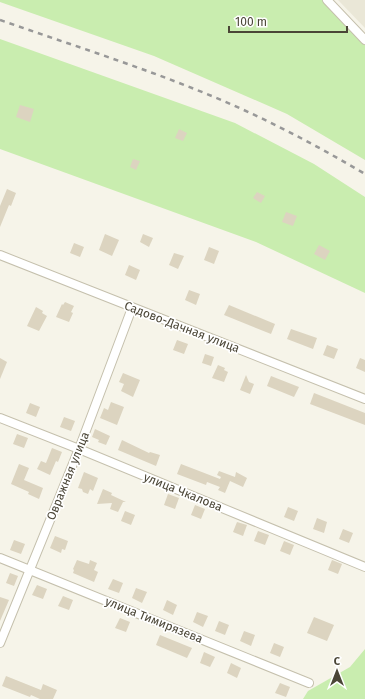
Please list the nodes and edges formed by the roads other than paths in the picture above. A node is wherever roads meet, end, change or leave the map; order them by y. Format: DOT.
graph roads {
  1 [pos="327,0"];
  2 [pos="365,40"];
  3 [pos="0,255"];
  4 [pos="132,308"];
  5 [pos="365,399"];
  6 [pos="0,418"];
  7 [pos="79,449"];
  8 [pos="0,558"];
  9 [pos="365,567"];
  10 [pos="30,570"];
  11 [pos="0,643"];
  12 [pos="309,683"];
  1 -- 2 [label="street"];
  3 -- 4 [label="street, Садово-Дачная улица"];
  4 -- 5 [label="street, Садово-Дачная улица"];
  4 -- 7 [label="street, Овражная улица"];
  6 -- 7 [label="street, улица Чкалова"];
  7 -- 9 [label="street, улица Чкалова"];
  7 -- 10 [label="street, Овражная улица"];
  8 -- 10 [label="street, улица Тимирязева"];
  10 -- 11 [label="street, Овражная улица"];
  10 -- 12 [label="street, улица Тимирязева"];
}
